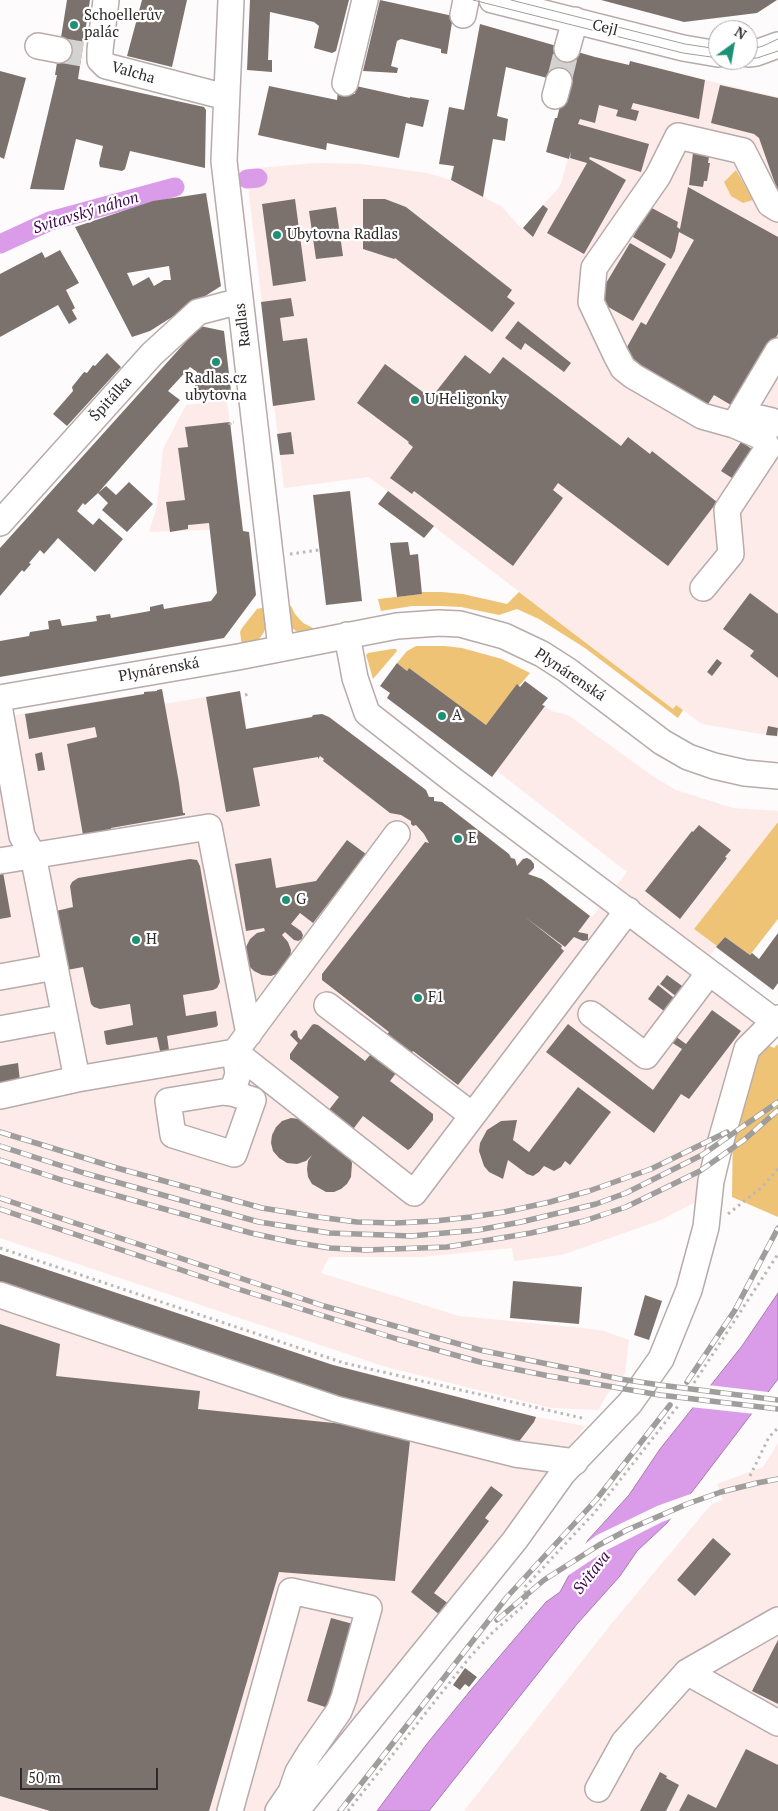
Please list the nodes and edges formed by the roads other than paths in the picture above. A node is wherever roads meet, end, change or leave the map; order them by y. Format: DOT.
graph roads {
  1 [pos="106,0"];
  2 [pos="231,0"];
  3 [pos="365,0"];
  4 [pos="492,0"];
  5 [pos="575,20"];
  6 [pos="778,45"];
  7 [pos="567,49"];
  8 [pos="708,52"];
  9 [pos="758,52"];
  10 [pos="345,83"];
  11 [pos="226,96"];
  12 [pos="778,208"];
  13 [pos="240,301"];
  14 [pos="778,351"];
  15 [pos="734,424"];
  16 [pos="778,424"];
  17 [pos="0,523"];
  18 [pos="703,588"];
  19 [pos="347,635"];
  20 [pos="281,648"];
  21 [pos="0,698"];
  22 [pos="0,711"];
  23 [pos="778,776"];
  24 [pos="397,834"];
  25 [pos="33,854"];
  26 [pos="0,861"];
  27 [pos="628,910"];
  28 [pos="55,967"];
  29 [pos="709,973"];
  30 [pos="0,977"];
  31 [pos="327,1005"];
  32 [pos="591,1014"];
  33 [pos="65,1017"];
  34 [pos="776,1019"];
  35 [pos="0,1029"];
  36 [pos="242,1043"];
  37 [pos="77,1080"];
  38 [pos="232,1093"];
  39 [pos="0,1096"];
  40 [pos="472,1115"];
  41 [pos="0,1295"];
  42 [pos="575,1462"];
  43 [pos="778,1620"];
  44 [pos="688,1672"];
  45 [pos="778,1723"];
  46 [pos="598,1789"];
  47 [pos="230,1811"];
  48 [pos="278,1811"];
  49 [pos="296,1811"];
  1 -- 11 [label="street, Valcha"];
  2 -- 11 [label="street, Radlas"];
  3 -- 10 [label="street"];
  4 -- 5 [label="street, Cejl"];
  5 -- 7 [label="street"];
  5 -- 8 [label="street, Cejl"];
  6 -- 9 [label="street"];
  11 -- 13 [label="street, Radlas"];
  12 -- 15 [label="street"];
  13 -- 17 [label="street, Špitálka"];
  13 -- 20 [label="street, Radlas"];
  14 -- 15 [label="street"];
  15 -- 16 [label="street"];
  15 -- 18 [label="street"];
  19 -- 20 [label="street, Plynárenská"];
  19 -- 23 [label="street, Plynárenská"];
  19 -- 27 [label="street"];
  20 -- 21 [label="street, Plynárenská"];
  22 -- 25 [label="street"];
  24 -- 36 [label="street"];
  25 -- 26 [label="street"];
  25 -- 28 [label="street"];
  25 -- 36 [label="street"];
  27 -- 29 [label="street"];
  27 -- 40 [label="street"];
  28 -- 30 [label="street"];
  28 -- 33 [label="street"];
  29 -- 32 [label="street"];
  29 -- 34 [label="street"];
  31 -- 40 [label="street"];
  33 -- 35 [label="street"];
  33 -- 37 [label="street"];
  34 -- 42 [label="street"];
  36 -- 37 [label="street"];
  36 -- 38 [label="street"];
  36 -- 40 [label="street"];
  37 -- 39 [label="street"];
  41 -- 42 [label="street"];
  42 -- 49 [label="street"];
  43 -- 44 [label="street"];
  44 -- 45 [label="street"];
  44 -- 46 [label="street"];
  47 -- 48 [label="street"];
}
